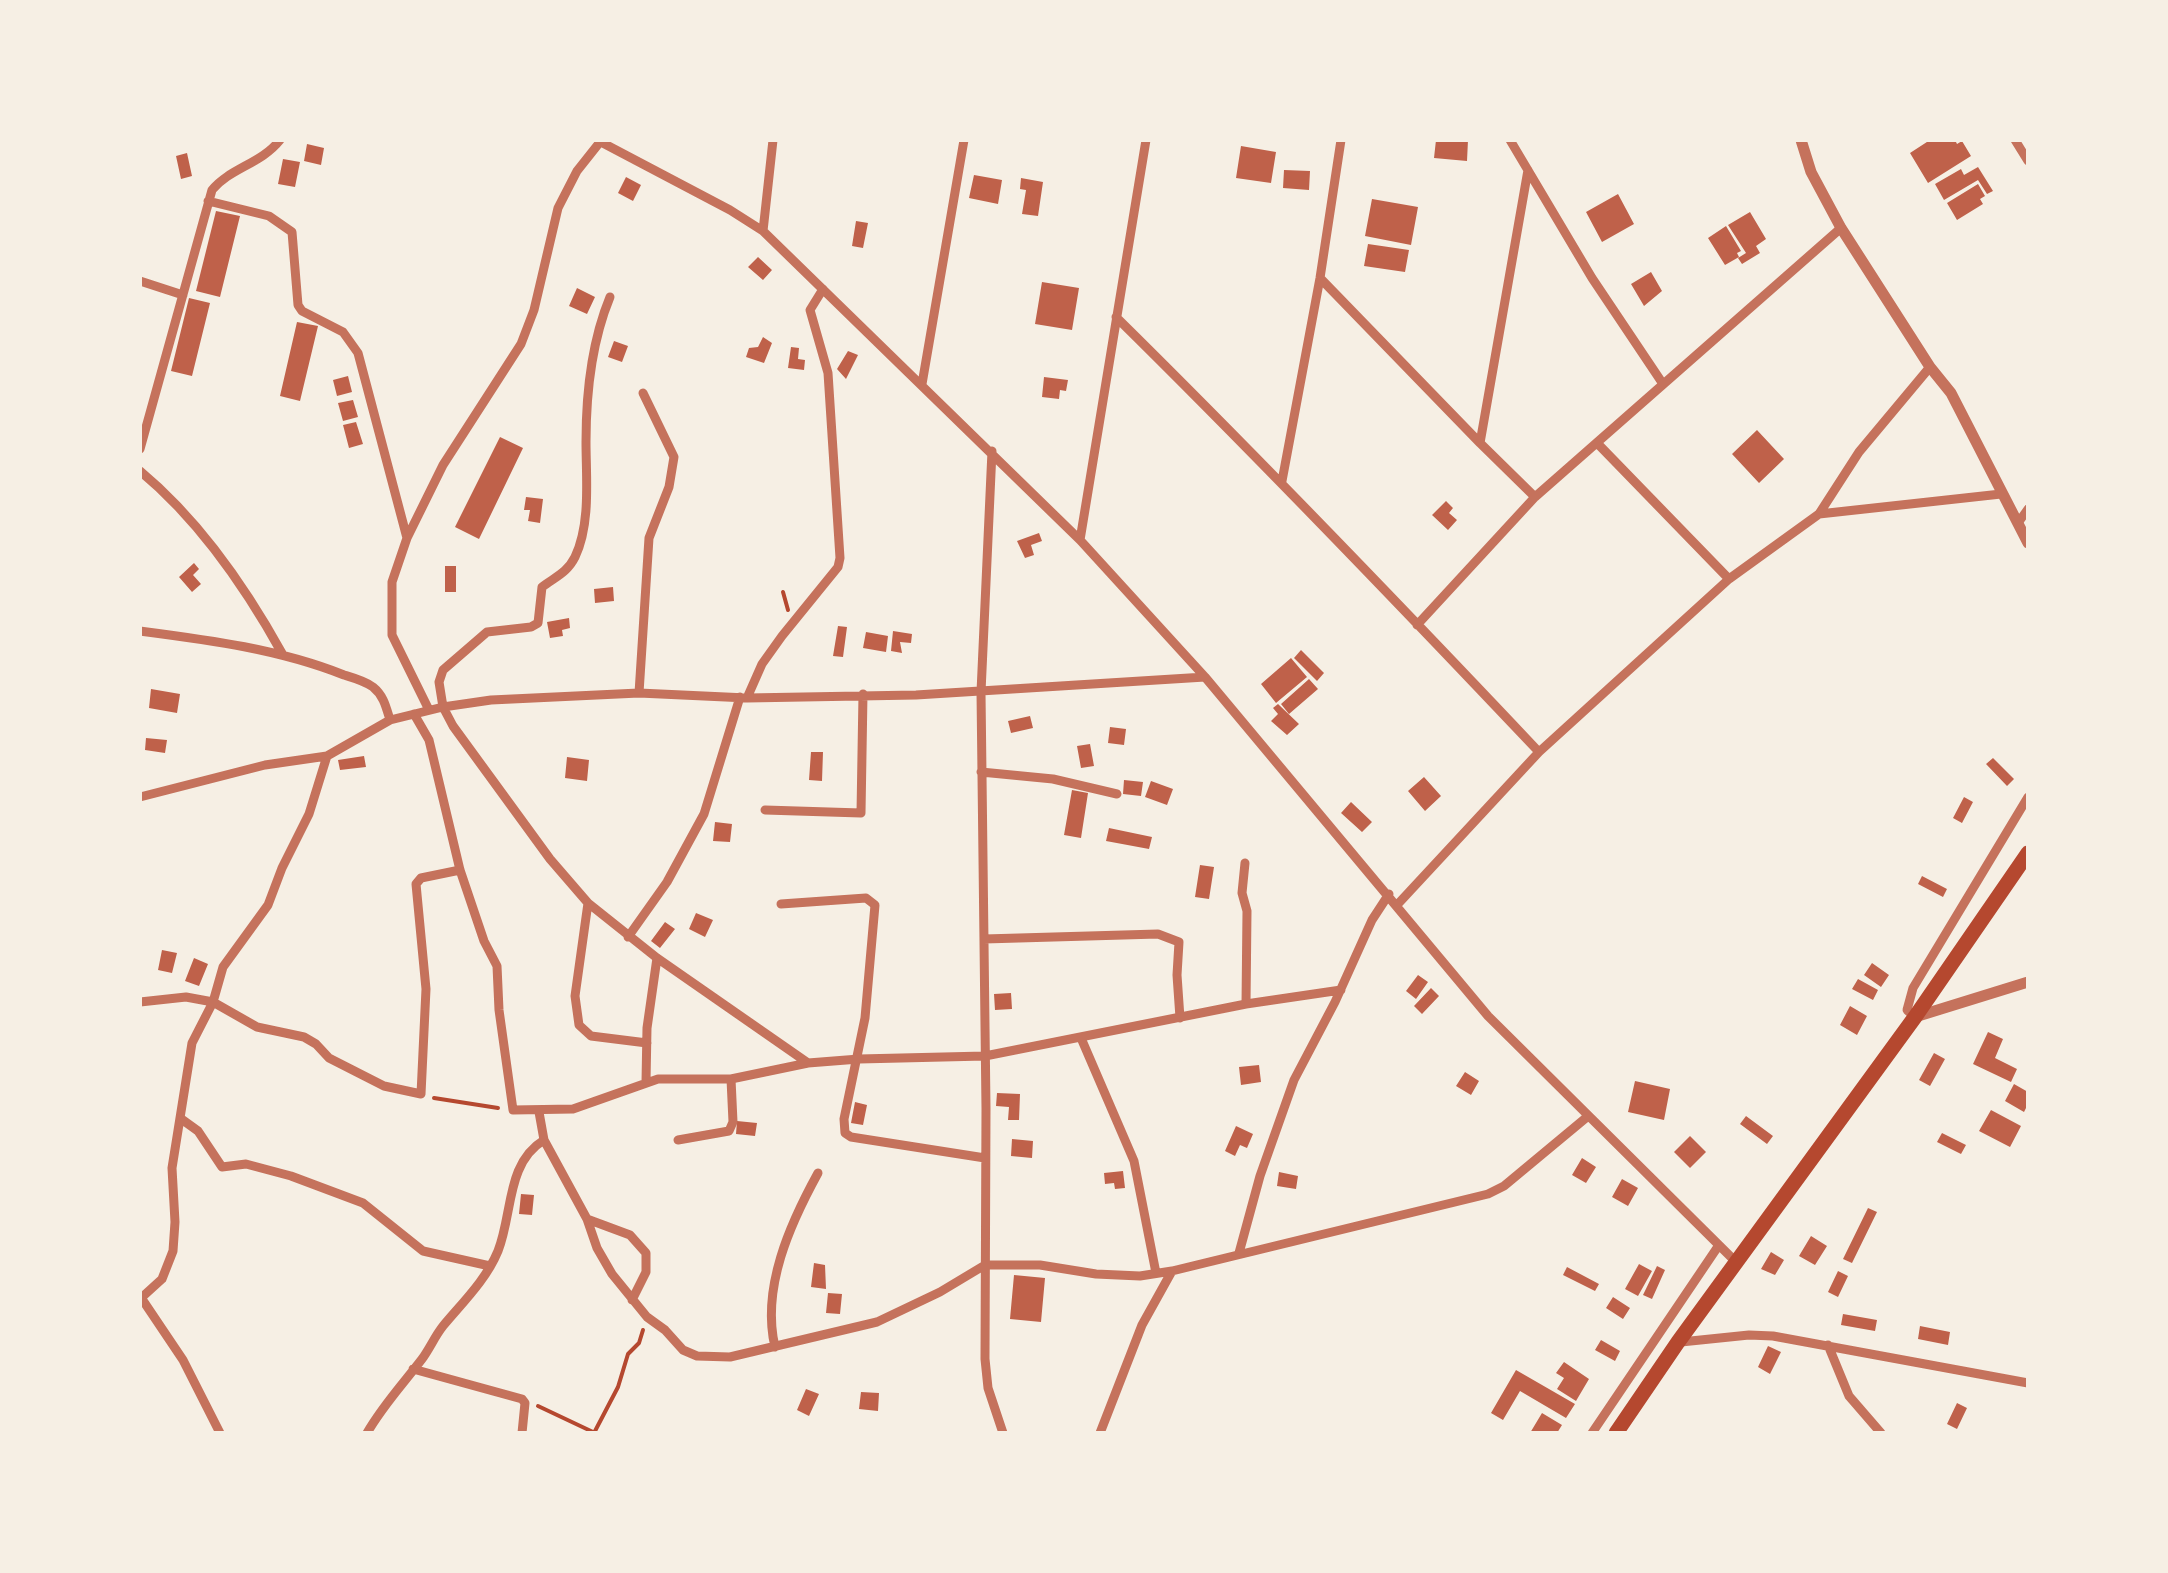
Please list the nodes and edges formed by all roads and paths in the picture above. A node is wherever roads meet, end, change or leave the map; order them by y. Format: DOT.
graph roads {
  1 [pos="280,140"];
  2 [pos="773,140"];
  3 [pos="964,140"];
  4 [pos="1146,140"];
  5 [pos="1340,140"];
  6 [pos="1510,140"];
  7 [pos="1801,140"];
  8 [pos="2015,140"];
  9 [pos="599,141"];
  10 [pos="2028,162"];
  11 [pos="1528,170"];
  12 [pos="208,200"];
  13 [pos="1841,228"];
  14 [pos="763,231"];
  15 [pos="1320,278"];
  16 [pos="140,281"];
  17 [pos="823,290"];
  18 [pos="182,294"];
  19 [pos="610,297"];
  20 [pos="1116,317"];
  21 [pos="1930,368"];
  22 [pos="922,384"];
  23 [pos="1663,384"];
  24 [pos="643,393"];
  25 [pos="1480,443"];
  26 [pos="1598,444"];
  27 [pos="140,449"];
  28 [pos="992,452"];
  29 [pos="140,472"];
  30 [pos="1282,480"];
  31 [pos="2001,494"];
  32 [pos="1535,497"];
  33 [pos="2028,509"];
  34 [pos="1819,514"];
  35 [pos="2018,522"];
  36 [pos="407,538"];
  37 [pos="1080,540"];
  38 [pos="2028,544"];
  39 [pos="1729,579"];
  40 [pos="1416,625"];
  41 [pos="140,631"];
  42 [pos="282,655"];
  43 [pos="1205,677"];
  44 [pos="981,692"];
  45 [pos="638,693"];
  46 [pos="863,694"];
  47 [pos="744,698"];
  48 [pos="444,707"];
  49 [pos="429,710"];
  50 [pos="414,714"];
  51 [pos="390,720"];
  52 [pos="1539,752"];
  53 [pos="327,756"];
  54 [pos="981,772"];
  55 [pos="1117,794"];
  56 [pos="140,797"];
  57 [pos="2028,797"];
  58 [pos="765,810"];
  59 [pos="2028,853"];
  60 [pos="1245,864"];
  61 [pos="460,870"];
  62 [pos="1388,894"];
  63 [pos="588,903"];
  64 [pos="780,904"];
  65 [pos="1398,905"];
  66 [pos="628,936"];
  67 [pos="984,939"];
  68 [pos="657,958"];
  69 [pos="2028,982"];
  70 [pos="1341,990"];
  71 [pos="140,1002"];
  72 [pos="213,1002"];
  73 [pos="1246,1004"];
  74 [pos="1915,1017"];
  75 [pos="1180,1018"];
  76 [pos="1080,1038"];
  77 [pos="646,1043"];
  78 [pos="985,1056"];
  79 [pos="859,1059"];
  80 [pos="808,1063"];
  81 [pos="732,1078"];
  82 [pos="646,1082"];
  83 [pos="421,1094"];
  84 [pos="513,1110"];
  85 [pos="538,1112"];
  86 [pos="1587,1116"];
  87 [pos="180,1118"];
  88 [pos="544,1140"];
  89 [pos="678,1140"];
  90 [pos="985,1158"];
  91 [pos="818,1173"];
  92 [pos="587,1219"];
  93 [pos="1719,1244"];
  94 [pos="1239,1253"];
  95 [pos="1736,1262"];
  96 [pos="984,1265"];
  97 [pos="490,1266"];
  98 [pos="1172,1271"];
  99 [pos="1156,1273"];
  100 [pos="141,1299"];
  101 [pos="632,1300"];
  102 [pos="648,1318"];
  103 [pos="1678,1342"];
  104 [pos="1828,1345"];
  105 [pos="776,1347"];
  106 [pos="413,1369"];
  107 [pos="2028,1383"];
  108 [pos="524,1400"];
  109 [pos="220,1433"];
  110 [pos="366,1433"];
  111 [pos="522,1433"];
  112 [pos="594,1433"];
  113 [pos="1002,1433"];
  114 [pos="1100,1433"];
  115 [pos="1592,1433"];
  116 [pos="1616,1433"];
  117 [pos="1880,1433"];
  1 -- 12 [label="street"];
  2 -- 14 [label="street"];
  3 -- 22 [label="street"];
  4 -- 20 [label="street"];
  5 -- 15 [label="street"];
  6 -- 11 [label="street"];
  7 -- 13 [label="street"];
  8 -- 10 [label="street"];
  9 -- 14 [label="street"];
  9 -- 36 [label="street"];
  11 -- 23 [label="street"];
  11 -- 25 [label="street"];
  12 -- 18 [label="street"];
  12 -- 36 [label="street"];
  13 -- 21 [label="street"];
  13 -- 23 [label="street"];
  14 -- 17 [label="street"];
  15 -- 25 [label="street"];
  15 -- 30 [label="street"];
  16 -- 18 [label="street"];
  17 -- 22 [label="street"];
  17 -- 47 [label="street"];
  18 -- 27 [label="street"];
  19 -- 48 [label="street"];
  20 -- 30 [label="street"];
  20 -- 37 [label="street"];
  21 -- 31 [label="street"];
  21 -- 34 [label="street"];
  22 -- 28 [label="street"];
  23 -- 26 [label="street"];
  24 -- 45 [label="street"];
  25 -- 32 [label="street"];
  26 -- 32 [label="street"];
  26 -- 39 [label="street"];
  28 -- 37 [label="street"];
  28 -- 44 [label="street"];
  29 -- 42 [label="street"];
  30 -- 40 [label="street"];
  31 -- 34 [label="street"];
  31 -- 35 [label="street"];
  32 -- 40 [label="street"];
  33 -- 35 [label="street"];
  34 -- 39 [label="street"];
  35 -- 38 [label="street"];
  36 -- 49 [label="street"];
  37 -- 43 [label="street"];
  39 -- 52 [label="street"];
  40 -- 52 [label="street"];
  41 -- 42 [label="street"];
  42 -- 51 [label="street"];
  43 -- 44 [label="street"];
  43 -- 62 [label="street"];
  44 -- 46 [label="street"];
  44 -- 54 [label="street"];
  45 -- 47 [label="street"];
  45 -- 48 [label="street"];
  46 -- 47 [label="street"];
  46 -- 58 [label="street"];
  47 -- 66 [label="street"];
  48 -- 49 [label="street"];
  48 -- 63 [label="street"];
  49 -- 50 [label="street"];
  50 -- 51 [label="street"];
  50 -- 61 [label="street"];
  51 -- 53 [label="street"];
  52 -- 65 [label="street"];
  53 -- 56 [label="street"];
  53 -- 72 [label="street"];
  54 -- 55 [label="street"];
  54 -- 67 [label="street"];
  57 -- 74 [label="street"];
  59 -- 74 [label="main road"];
  60 -- 73 [label="street"];
  61 -- 83 [label="street"];
  61 -- 84 [label="street"];
  62 -- 65 [label="street"];
  62 -- 70 [label="street"];
  63 -- 66 [label="street"];
  63 -- 77 [label="street"];
  64 -- 79 [label="street"];
  65 -- 86 [label="street"];
  66 -- 68 [label="street"];
  67 -- 75 [label="street"];
  67 -- 78 [label="street"];
  68 -- 77 [label="street"];
  68 -- 80 [label="street"];
  69 -- 74 [label="street"];
  70 -- 73 [label="street"];
  70 -- 94 [label="street"];
  71 -- 72 [label="street"];
  72 -- 83 [label="street"];
  72 -- 87 [label="street"];
  73 -- 75 [label="street"];
  74 -- 95 [label="main road"];
  75 -- 76 [label="street"];
  76 -- 78 [label="street"];
  76 -- 99 [label="street"];
  77 -- 82 [label="street"];
  78 -- 79 [label="street"];
  78 -- 90 [label="street"];
  79 -- 80 [label="street"];
  79 -- 90 [label="street"];
  80 -- 81 [label="street"];
  81 -- 82 [label="street"];
  81 -- 89 [label="street"];
  82 -- 85 [label="street"];
  83 -- 84 [label="path"];
  84 -- 85 [label="street"];
  85 -- 88 [label="street"];
  86 -- 93 [label="street"];
  86 -- 94 [label="street"];
  87 -- 97 [label="street"];
  87 -- 100 [label="street"];
  88 -- 92 [label="street"];
  88 -- 97 [label="street"];
  90 -- 96 [label="street"];
  91 -- 105 [label="street"];
  92 -- 101 [label="street"];
  92 -- 101 [label="street"];
  93 -- 95 [label="street"];
  93 -- 115 [label="street"];
  94 -- 98 [label="street"];
  95 -- 103 [label="main road"];
  96 -- 99 [label="street"];
  96 -- 105 [label="street"];
  96 -- 113 [label="street"];
  97 -- 106 [label="street"];
  98 -- 99 [label="street"];
  98 -- 114 [label="street"];
  100 -- 109 [label="street"];
  101 -- 102 [label="street"];
  102 -- 105 [label="street"];
  102 -- 112 [label="path"];
  103 -- 104 [label="street"];
  103 -- 116 [label="main road"];
  104 -- 107 [label="street"];
  104 -- 117 [label="street"];
  106 -- 108 [label="street"];
  106 -- 110 [label="street"];
  108 -- 111 [label="street"];
  108 -- 112 [label="path"];
}
